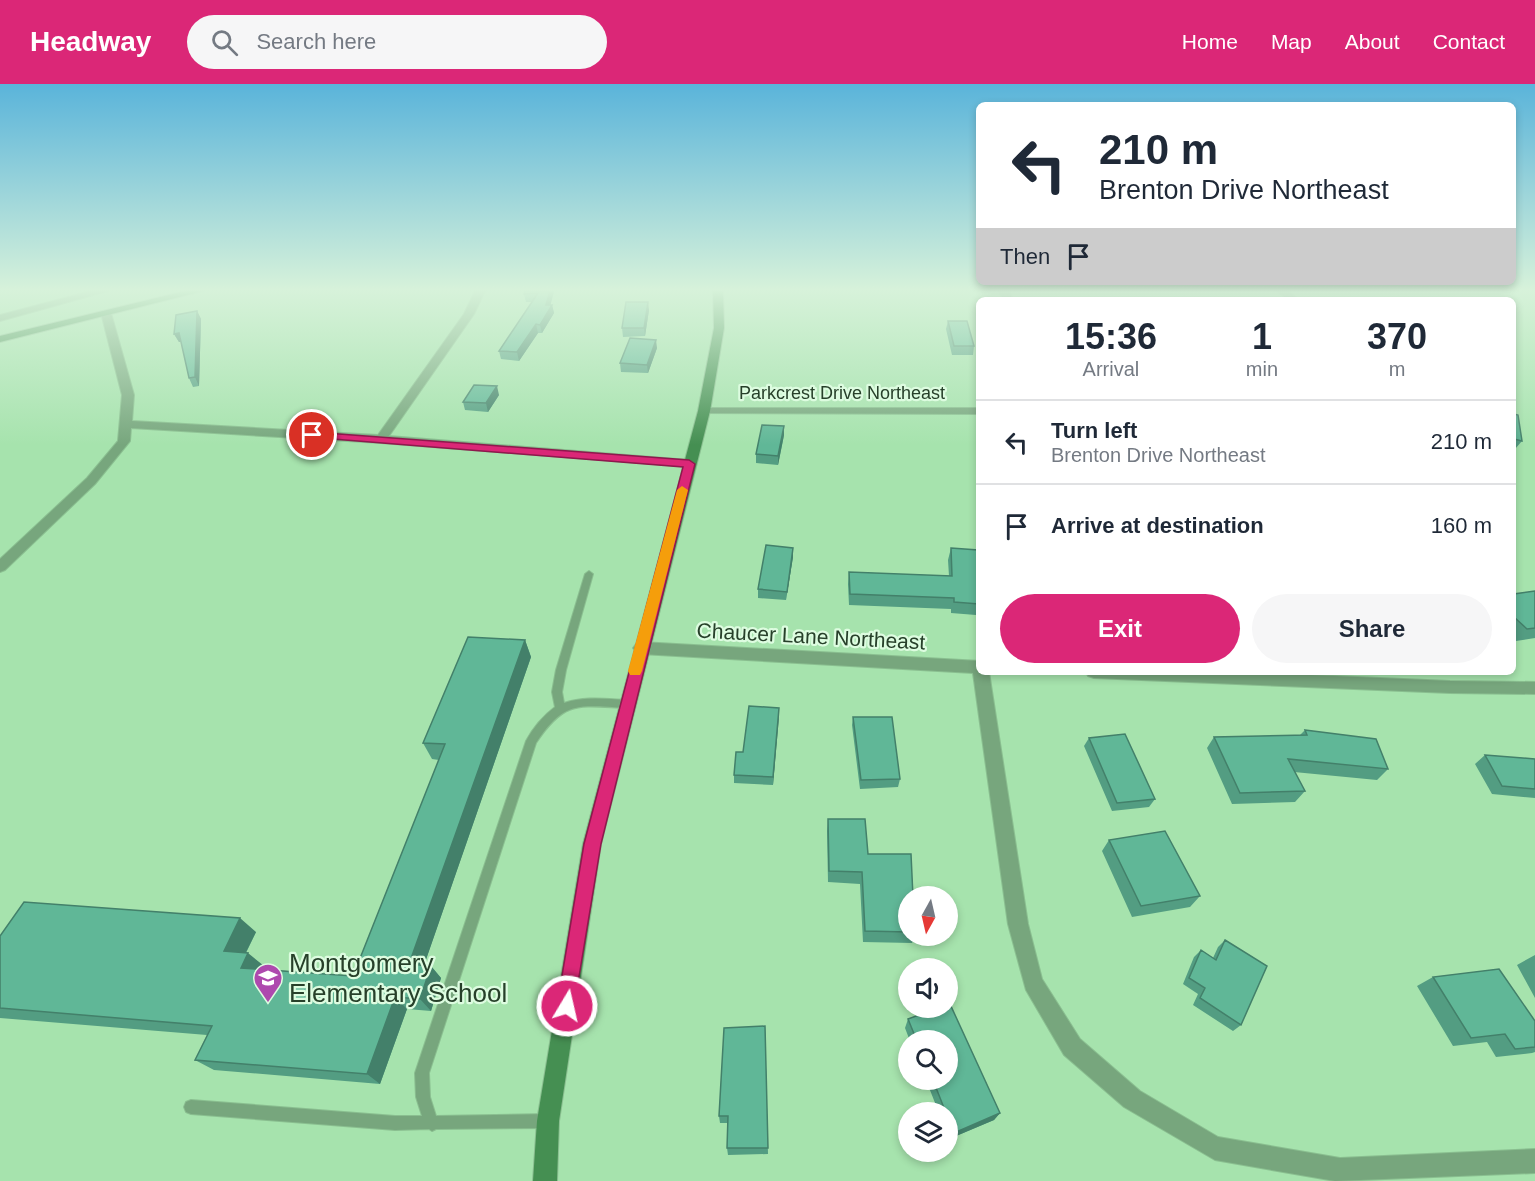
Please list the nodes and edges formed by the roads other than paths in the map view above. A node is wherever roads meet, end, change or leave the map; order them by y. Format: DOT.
graph roads {
  1 [pos="114,342"];
  2 [pos="449,342"];
  3 [pos="716,342"];
  4 [pos="704,411"];
  5 [pos="976,411"];
  6 [pos="126,424"];
  7 [pos="381,439"];
  8 [pos="689,464"];
  9 [pos="0,567"];
  10 [pos="589,574"];
  11 [pos="641,648"];
  12 [pos="976,667"];
  13 [pos="981,675"];
  14 [pos="1165,675"];
  15 [pos="1535,688"];
  16 [pos="627,704"];
  17 [pos="560,707"];
  18 [pos="191,1107"];
  19 [pos="548,1121"];
  20 [pos="432,1124"];
  21 [pos="1535,1161"];
  22 [pos="545,1181"];
  1 -- 6 [label="street"];
  2 -- 7 [label="street"];
  3 -- 4 [label="main road"];
  4 -- 5 [label="street, Parkcrest Drive Northeast"];
  4 -- 8 [label="main road"];
  6 -- 7 [label="street"];
  6 -- 9 [label="street"];
  7 -- 8 [label="street"];
  8 -- 11 [label="main road"];
  10 -- 17 [label="lane"];
  11 -- 12 [label="street, Chaucer Lane Northeast"];
  11 -- 16 [label="main road"];
  13 -- 21 [label="street"];
  14 -- 15 [label="street"];
  16 -- 17 [label="lane"];
  16 -- 19 [label="main road"];
  17 -- 20 [label="lane"];
  18 -- 20 [label="lane"];
  19 -- 20 [label="lane"];
  19 -- 22 [label="main road"];
}
